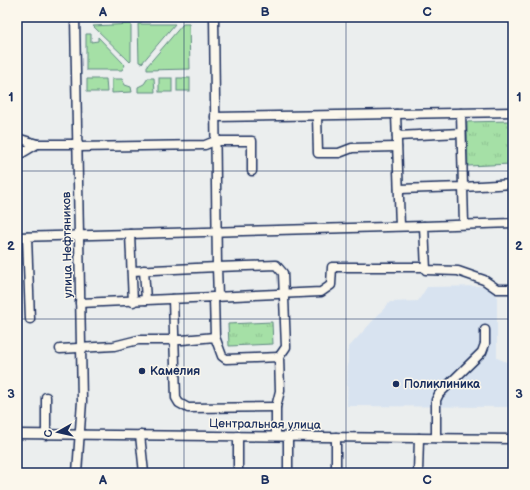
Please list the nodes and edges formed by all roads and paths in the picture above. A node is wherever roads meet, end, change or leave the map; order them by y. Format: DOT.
graph roads {
  1 [pos="75,17"];
  2 [pos="214,17"];
  3 [pos="513,112"];
  4 [pos="461,113"];
  5 [pos="396,114"];
  6 [pos="317,116"];
  7 [pos="215,117"];
  8 [pos="461,133"];
  9 [pos="397,136"];
  10 [pos="17,138"];
  11 [pos="215,141"];
  12 [pos="38,144"];
  13 [pos="78,145"];
  14 [pos="205,145"];
  15 [pos="397,147"];
  16 [pos="215,153"];
  17 [pos="17,156"];
  18 [pos="252,171"];
  19 [pos="513,184"];
  20 [pos="463,187"];
  21 [pos="399,189"];
  22 [pos="513,223"];
  23 [pos="464,224"];
  24 [pos="400,226"];
  25 [pos="424,226"];
  26 [pos="216,232"];
  27 [pos="130,234"];
  28 [pos="79,236"];
  29 [pos="17,237"];
  30 [pos="27,237"];
  31 [pos="218,267"];
  32 [pos="425,267"];
  33 [pos="144,270"];
  34 [pos="132,271"];
  35 [pos="513,289"];
  36 [pos="284,294"];
  37 [pos="216,297"];
  38 [pos="173,299"];
  39 [pos="146,300"];
  40 [pos="133,302"];
  41 [pos="80,303"];
  42 [pos="30,319"];
  43 [pos="485,330"];
  44 [pos="215,337"];
  45 [pos="174,340"];
  46 [pos="81,347"];
  47 [pos="60,349"];
  48 [pos="279,357"];
  49 [pos="46,397"];
  50 [pos="276,407"];
  51 [pos="17,434"];
  52 [pos="46,435"];
  53 [pos="80,435"];
  54 [pos="140,435"];
  55 [pos="238,436"];
  56 [pos="276,436"];
  57 [pos="288,437"];
  58 [pos="336,437"];
  59 [pos="419,438"];
  60 [pos="436,438"];
  61 [pos="513,439"];
  62 [pos="77,473"];
  63 [pos="144,473"];
  64 [pos="238,473"];
  65 [pos="288,473"];
  66 [pos="336,473"];
  67 [pos="418,473"];
  1 -- 13 [label="street, улица Нефтяников"];
  2 -- 7 [label="street"];
  3 -- 4 [label="street"];
  4 -- 5 [label="street"];
  4 -- 8 [label="street"];
  5 -- 6 [label="street"];
  5 -- 9 [label="street"];
  6 -- 7 [label="street"];
  6 -- 15 [label="street"];
  7 -- 11 [label="street"];
  8 -- 9 [label="street"];
  8 -- 20 [label="street"];
  9 -- 15 [label="street"];
  10 -- 12 [label="street"];
  11 -- 14 [label="street"];
  11 -- 16 [label="street"];
  11 -- 18 [label="street"];
  12 -- 13 [label="street"];
  12 -- 17 [label="street"];
  13 -- 14 [label="street"];
  13 -- 28 [label="street, улица Нефтяников"];
  14 -- 16 [label="street"];
  15 -- 21 [label="street"];
  16 -- 26 [label="street"];
  19 -- 20 [label="street"];
  20 -- 21 [label="street"];
  20 -- 23 [label="street"];
  21 -- 24 [label="street"];
  22 -- 23 [label="street"];
  23 -- 25 [label="street"];
  24 -- 25 [label="street"];
  24 -- 26 [label="street"];
  25 -- 32 [label="street"];
  26 -- 27 [label="street"];
  26 -- 31 [label="street"];
  27 -- 28 [label="street"];
  27 -- 34 [label="street"];
  28 -- 30 [label="street"];
  28 -- 41 [label="street, улица Нефтяников"];
  29 -- 30 [label="street"];
  30 -- 42 [label="street"];
  31 -- 33 [label="street"];
  31 -- 36 [label="street"];
  31 -- 37 [label="street"];
  32 -- 35 [label="street"];
  32 -- 36 [label="street"];
  33 -- 34 [label="street"];
  33 -- 39 [label="street"];
  34 -- 40 [label="street"];
  36 -- 37 [label="street"];
  36 -- 48 [label="street"];
  37 -- 38 [label="street"];
  37 -- 44 [label="street"];
  38 -- 39 [label="street"];
  38 -- 45 [label="street"];
  39 -- 40 [label="street"];
  40 -- 41 [label="street"];
  41 -- 46 [label="street, улица Нефтяников"];
  43 -- 60 [label="street"];
  44 -- 45 [label="street"];
  44 -- 48 [label="street"];
  45 -- 46 [label="street"];
  45 -- 50 [label="street"];
  46 -- 47 [label="street"];
  46 -- 53 [label="street, улица Нефтяников"];
  48 -- 50 [label="street"];
  49 -- 52 [label="street"];
  50 -- 56 [label="street"];
  51 -- 52 [label="street, Центральная улица"];
  52 -- 53 [label="street, Центральная улица"];
  53 -- 54 [label="street, Центральная улица"];
  53 -- 62 [label="street, улица Нефтяников"];
  54 -- 55 [label="street, Центральная улица"];
  54 -- 63 [label="street"];
  55 -- 56 [label="street, Центральная улица"];
  55 -- 64 [label="street"];
  56 -- 57 [label="street, Центральная улица"];
  57 -- 58 [label="street, Центральная улица"];
  57 -- 65 [label="street"];
  58 -- 59 [label="street, Центральная улица"];
  58 -- 66 [label="street"];
  59 -- 60 [label="street, Центральная улица"];
  59 -- 67 [label="street"];
  60 -- 61 [label="street, Центральная улица"];
}
